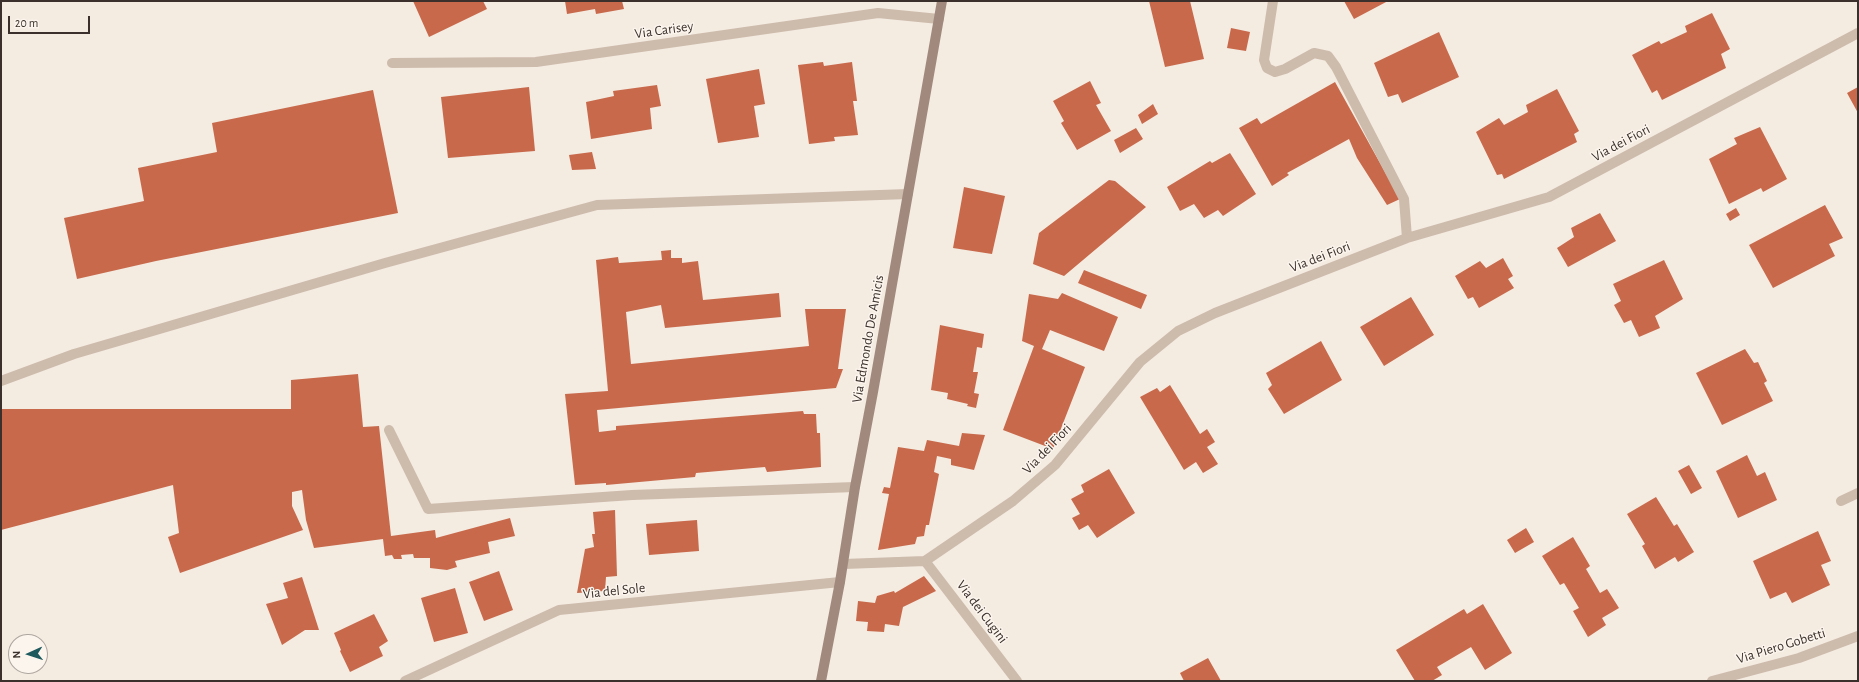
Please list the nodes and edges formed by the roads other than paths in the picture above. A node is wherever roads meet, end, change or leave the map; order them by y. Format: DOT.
graph roads {
  1 [pos="942,1"];
  2 [pos="1273,1"];
  3 [pos="939,19"];
  4 [pos="1858,33"];
  5 [pos="392,63"];
  6 [pos="908,194"];
  7 [pos="1407,238"];
  8 [pos="1,382"];
  9 [pos="389,430"];
  10 [pos="855,487"];
  11 [pos="1858,493"];
  12 [pos="1841,501"];
  13 [pos="925,561"];
  14 [pos="844,564"];
  15 [pos="840,582"];
  16 [pos="1858,636"];
  17 [pos="405,681"];
  18 [pos="821,681"];
  19 [pos="1017,681"];
  20 [pos="1712,681"];
  1 -- 3 [label="street, Via Edmondo De Amicis"];
  2 -- 7 [label="street"];
  3 -- 5 [label="street, Via Carisey"];
  3 -- 6 [label="street, Via Edmondo De Amicis"];
  4 -- 7 [label="street, Via dei Fiori"];
  6 -- 8 [label="street"];
  6 -- 10 [label="street, Via Edmondo De Amicis"];
  7 -- 13 [label="street, Via dei Fiori"];
  9 -- 10 [label="street"];
  10 -- 14 [label="street, Via Edmondo De Amicis"];
  11 -- 12 [label="street"];
  13 -- 14 [label="street"];
  13 -- 19 [label="street, Via dei Cugini"];
  14 -- 15 [label="street, Via Edmondo De Amicis"];
  15 -- 17 [label="street, Via del Sole"];
  15 -- 18 [label="street, Via Edmondo De Amicis"];
  16 -- 20 [label="street, Via Piero Gobetti"];
}
